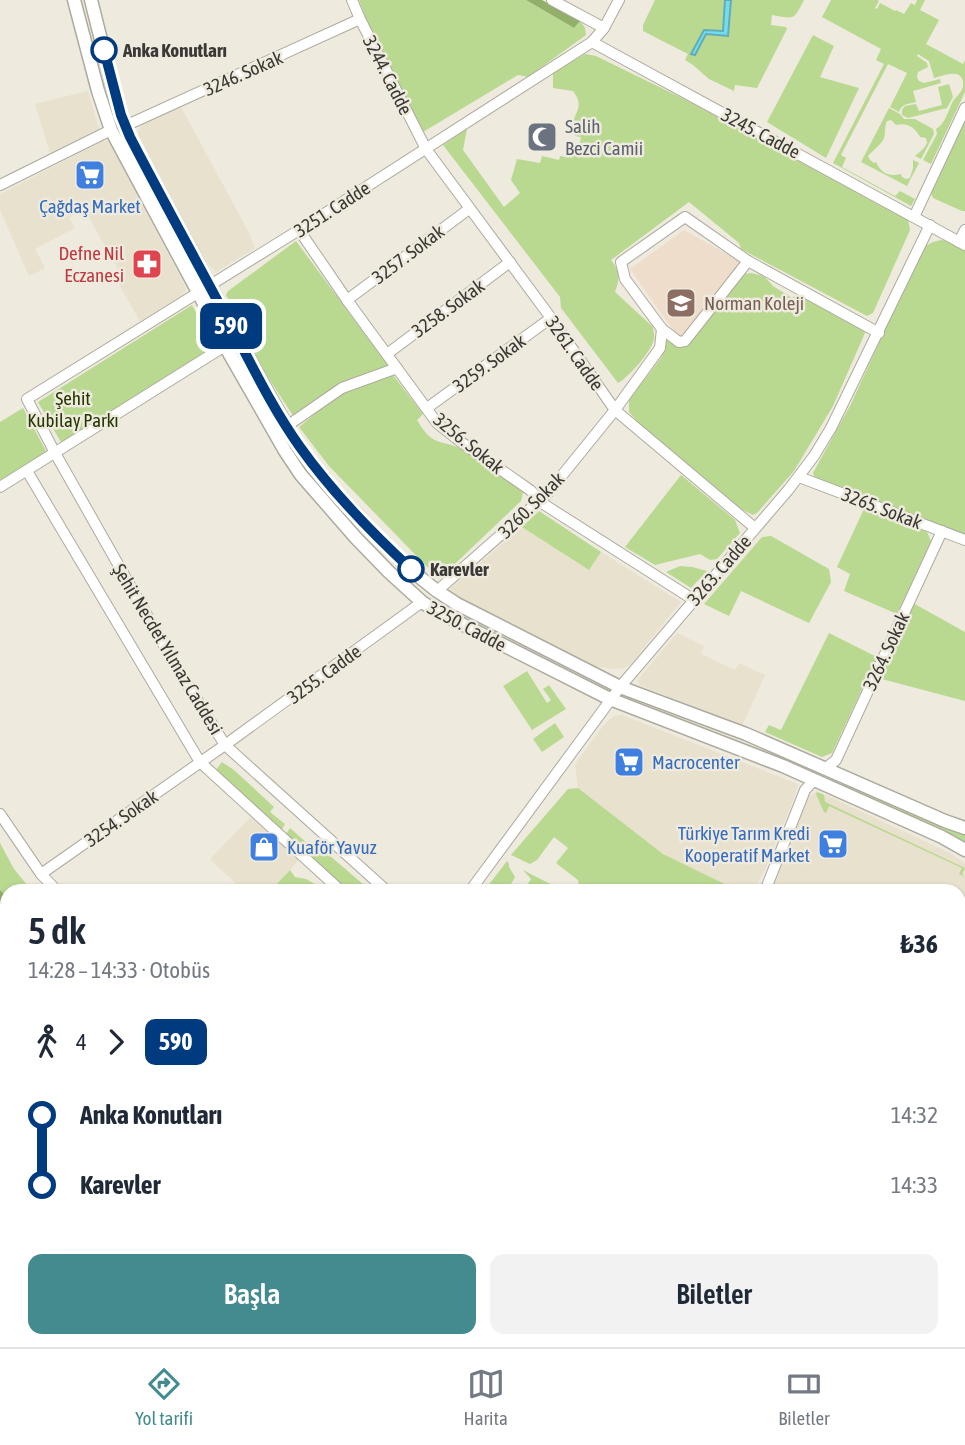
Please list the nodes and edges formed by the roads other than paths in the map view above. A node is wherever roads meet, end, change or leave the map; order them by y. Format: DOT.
graph roads {
  1 [pos="74,0"];
  2 [pos="91,0"];
  3 [pos="352,0"];
  4 [pos="552,0"];
  5 [pos="619,0"];
  6 [pos="360,19"];
  7 [pos="604,28"];
  8 [pos="592,42"];
  9 [pos="965,108"];
  10 [pos="125,126"];
  11 [pos="111,131"];
  12 [pos="426,149"];
  13 [pos="0,185"];
  14 [pos="469,208"];
  15 [pos="914,217"];
  16 [pos="930,225"];
  17 [pos="299,230"];
  18 [pos="965,230"];
  19 [pos="962,243"];
  20 [pos="748,261"];
  21 [pos="510,262"];
  22 [pos="205,290"];
  23 [pos="347,300"];
  24 [pos="551,318"];
  25 [pos="662,329"];
  26 [pos="879,332"];
  27 [pos="225,346"];
  28 [pos="387,354"];
  29 [pos="397,368"];
  30 [pos="27,399"];
  31 [pos="427,408"];
  32 [pos="615,410"];
  33 [pos="287,426"];
  34 [pos="55,453"];
  35 [pos="27,471"];
  36 [pos="799,477"];
  37 [pos="0,486"];
  38 [pos="540,501"];
  39 [pos="755,528"];
  40 [pos="942,531"];
  41 [pos="965,540"];
  42 [pos="438,591"];
  43 [pos="694,600"];
  44 [pos="422,603"];
  45 [pos="620,687"];
  46 [pos="610,699"];
  47 [pos="225,745"];
  48 [pos="200,762"];
  49 [pos="826,768"];
  50 [pos="814,780"];
  51 [pos="0,814"];
  52 [pos="965,828"];
  53 [pos="965,850"];
  54 [pos="41,874"];
  55 [pos="50,884"];
  56 [pos="333,884"];
  57 [pos="379,884"];
  58 [pos="475,884"];
  59 [pos="768,884"];
  1 -- 11 [label="street, 3250. Cadde"];
  2 -- 10 [label="street, 3250. Cadde"];
  3 -- 6 [label="street, 3244. Cadde"];
  4 -- 7 [label="street"];
  5 -- 7 [label="street, 3251. Cadde"];
  6 -- 10 [label="street, 3246. Sokak"];
  6 -- 12 [label="street, 3244. Cadde"];
  7 -- 8 [label="street, 3251. Cadde"];
  8 -- 12 [label="street, 3251. Cadde"];
  8 -- 15 [label="street, 3245. Cadde"];
  9 -- 15 [label="street"];
  10 -- 22 [label="street, 3250. Cadde"];
  11 -- 13 [label="street"];
  11 -- 22 [label="street, 3250. Cadde"];
  12 -- 14 [label="street, 3261. Cadde"];
  12 -- 17 [label="street, 3251. Cadde"];
  14 -- 21 [label="street, 3261. Cadde"];
  14 -- 23 [label="street, 3257. Sokak"];
  15 -- 16 [label="street, 3245. Cadde"];
  16 -- 19 [label="street, 3245. Cadde"];
  16 -- 26 [label="street, 3263. Cadde"];
  17 -- 22 [label="street, 3251. Cadde"];
  17 -- 23 [label="street, 3256. Sokak"];
  18 -- 19 [label="street"];
  20 -- 25 [label="street"];
  20 -- 25 [label="street"];
  20 -- 26 [label="street"];
  21 -- 24 [label="street, 3261. Cadde"];
  21 -- 28 [label="street, 3258. Sokak"];
  22 -- 27 [label="street, 3250. Cadde"];
  22 -- 30 [label="street, 3251. Cadde"];
  22 -- 33 [label="street, 3250. Cadde"];
  23 -- 28 [label="street, 3256. Sokak"];
  24 -- 31 [label="street, 3259. Sokak"];
  24 -- 32 [label="street, 3261. Cadde"];
  25 -- 32 [label="street, 3260. Sokak"];
  26 -- 36 [label="street, 3263. Cadde"];
  27 -- 34 [label="street"];
  27 -- 44 [label="street, 3250. Cadde"];
  28 -- 29 [label="street, 3256. Sokak"];
  29 -- 31 [label="street, 3256. Sokak"];
  29 -- 33 [label="street"];
  30 -- 34 [label="street, Şehit Necdet Yılmaz Caddesi"];
  31 -- 38 [label="street, 3256. Sokak"];
  32 -- 38 [label="street, 3260. Sokak"];
  32 -- 39 [label="street, 3261. Cadde"];
  33 -- 42 [label="street, 3250. Cadde"];
  34 -- 35 [label="street"];
  34 -- 47 [label="street, Şehit Necdet Yılmaz Caddesi"];
  35 -- 37 [label="street"];
  35 -- 48 [label="street, Şehit Necdet Yılmaz Caddesi"];
  36 -- 39 [label="street, 3263. Cadde"];
  36 -- 40 [label="street, 3265. Sokak"];
  38 -- 42 [label="street, 3260. Sokak"];
  38 -- 43 [label="street, 3256. Sokak"];
  39 -- 43 [label="street, 3263. Cadde"];
  40 -- 41 [label="street, 3265. Sokak"];
  40 -- 49 [label="street, 3264. Sokak"];
  42 -- 44 [label="street"];
  42 -- 45 [label="street, 3250. Cadde"];
  43 -- 45 [label="street, 3263. Cadde"];
  44 -- 46 [label="street, 3250. Cadde"];
  44 -- 47 [label="street, 3255. Cadde"];
  45 -- 46 [label="street, 3263. Cadde"];
  45 -- 49 [label="street, 3250. Cadde"];
  46 -- 50 [label="street, 3250. Cadde"];
  46 -- 58 [label="street, 3263. Cadde"];
  47 -- 48 [label="street, 3255. Cadde"];
  47 -- 57 [label="street, Şehit Necdet Yılmaz Caddesi"];
  48 -- 54 [label="street, 3254. Sokak"];
  48 -- 56 [label="street, Şehit Necdet Yılmaz Caddesi"];
  49 -- 50 [label="street"];
  49 -- 52 [label="street, 3250. Cadde"];
  50 -- 53 [label="street, 3250. Cadde"];
  50 -- 59 [label="street"];
  51 -- 54 [label="street"];
  54 -- 55 [label="street"];
}
